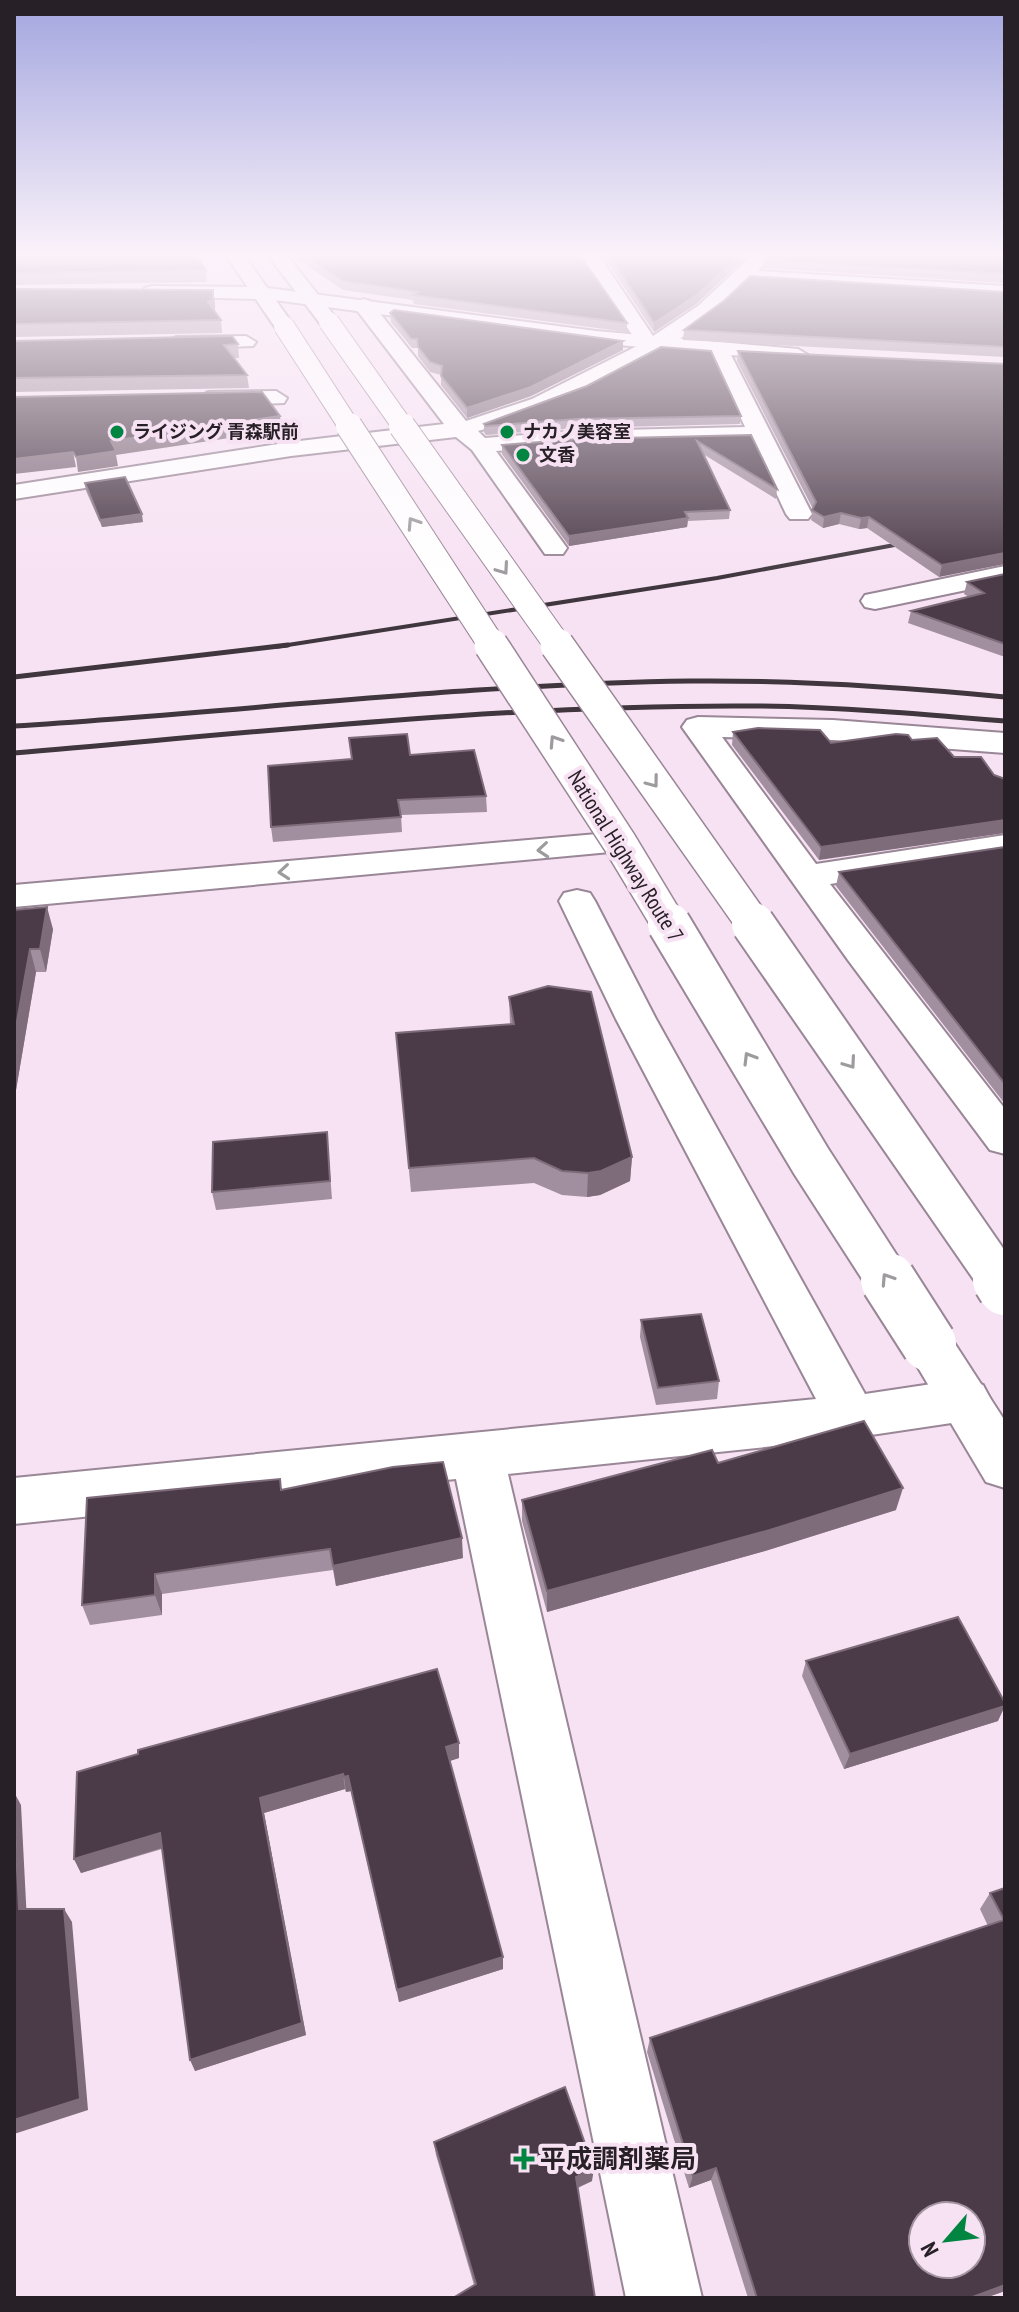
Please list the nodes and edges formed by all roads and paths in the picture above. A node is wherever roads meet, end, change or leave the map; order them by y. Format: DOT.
graph roads {
  1 [pos="257,362"];
  2 [pos="307,362"];
  3 [pos="356,362"];
  4 [pos="405,362"];
  5 [pos="624,362"];
  6 [pos="725,362"];
  7 [pos="183,400"];
  8 [pos="284,410"];
  9 [pos="760,434"];
  10 [pos="470,437"];
  11 [pos="309,447"];
  12 [pos="14,492"];
  13 [pos="799,514"];
  14 [pos="554,548"];
  15 [pos="1005,574"];
  16 [pos="875,601"];
  17 [pos="993,751"];
  18 [pos="620,843"];
  19 [pos="1005,846"];
  20 [pos="809,876"];
  21 [pos="14,896"];
  22 [pos="577,901"];
  23 [pos="1005,1139"];
  24 [pos="1005,1288"];
  25 [pos="965,1400"];
  26 [pos="851,1417"];
  27 [pos="477,1454"];
  28 [pos="1005,1466"];
  29 [pos="14,1501"];
  30 [pos="664,2298"];
  1 -- 8 [label="main road"];
  18 -- 2 [label="main road, National Highway Route 7, one-way, bridge"];
  3 -- 24 [label="main road, one-way, bridge"];
  4 -- 10 [label="main road"];
  5 -- 10 [label="main road"];
  6 -- 9 [label="main road"];
  7 -- 8 [label="main road"];
  8 -- 11 [label="main road"];
  9 -- 10 [label="main road"];
  9 -- 13 [label="main road"];
  10 -- 11 [label="main road"];
  10 -- 14 [label="main road"];
  11 -- 12 [label="main road"];
  15 -- 16 [label="main road"];
  17 -- 20 [label="main road"];
  18 -- 21 [label="main road, one-way"];
  25 -- 18 [label="main road, National Highway Route 7, one-way, bridge"];
  19 -- 20 [label="main road"];
  20 -- 23 [label="main road"];
  22 -- 26 [label="main road"];
  25 -- 26 [label="main road"];
  25 -- 28 [label="main road, National Highway Route 7"];
  26 -- 27 [label="main road"];
  27 -- 29 [label="main road"];
  27 -- 30 [label="main road"];
}
